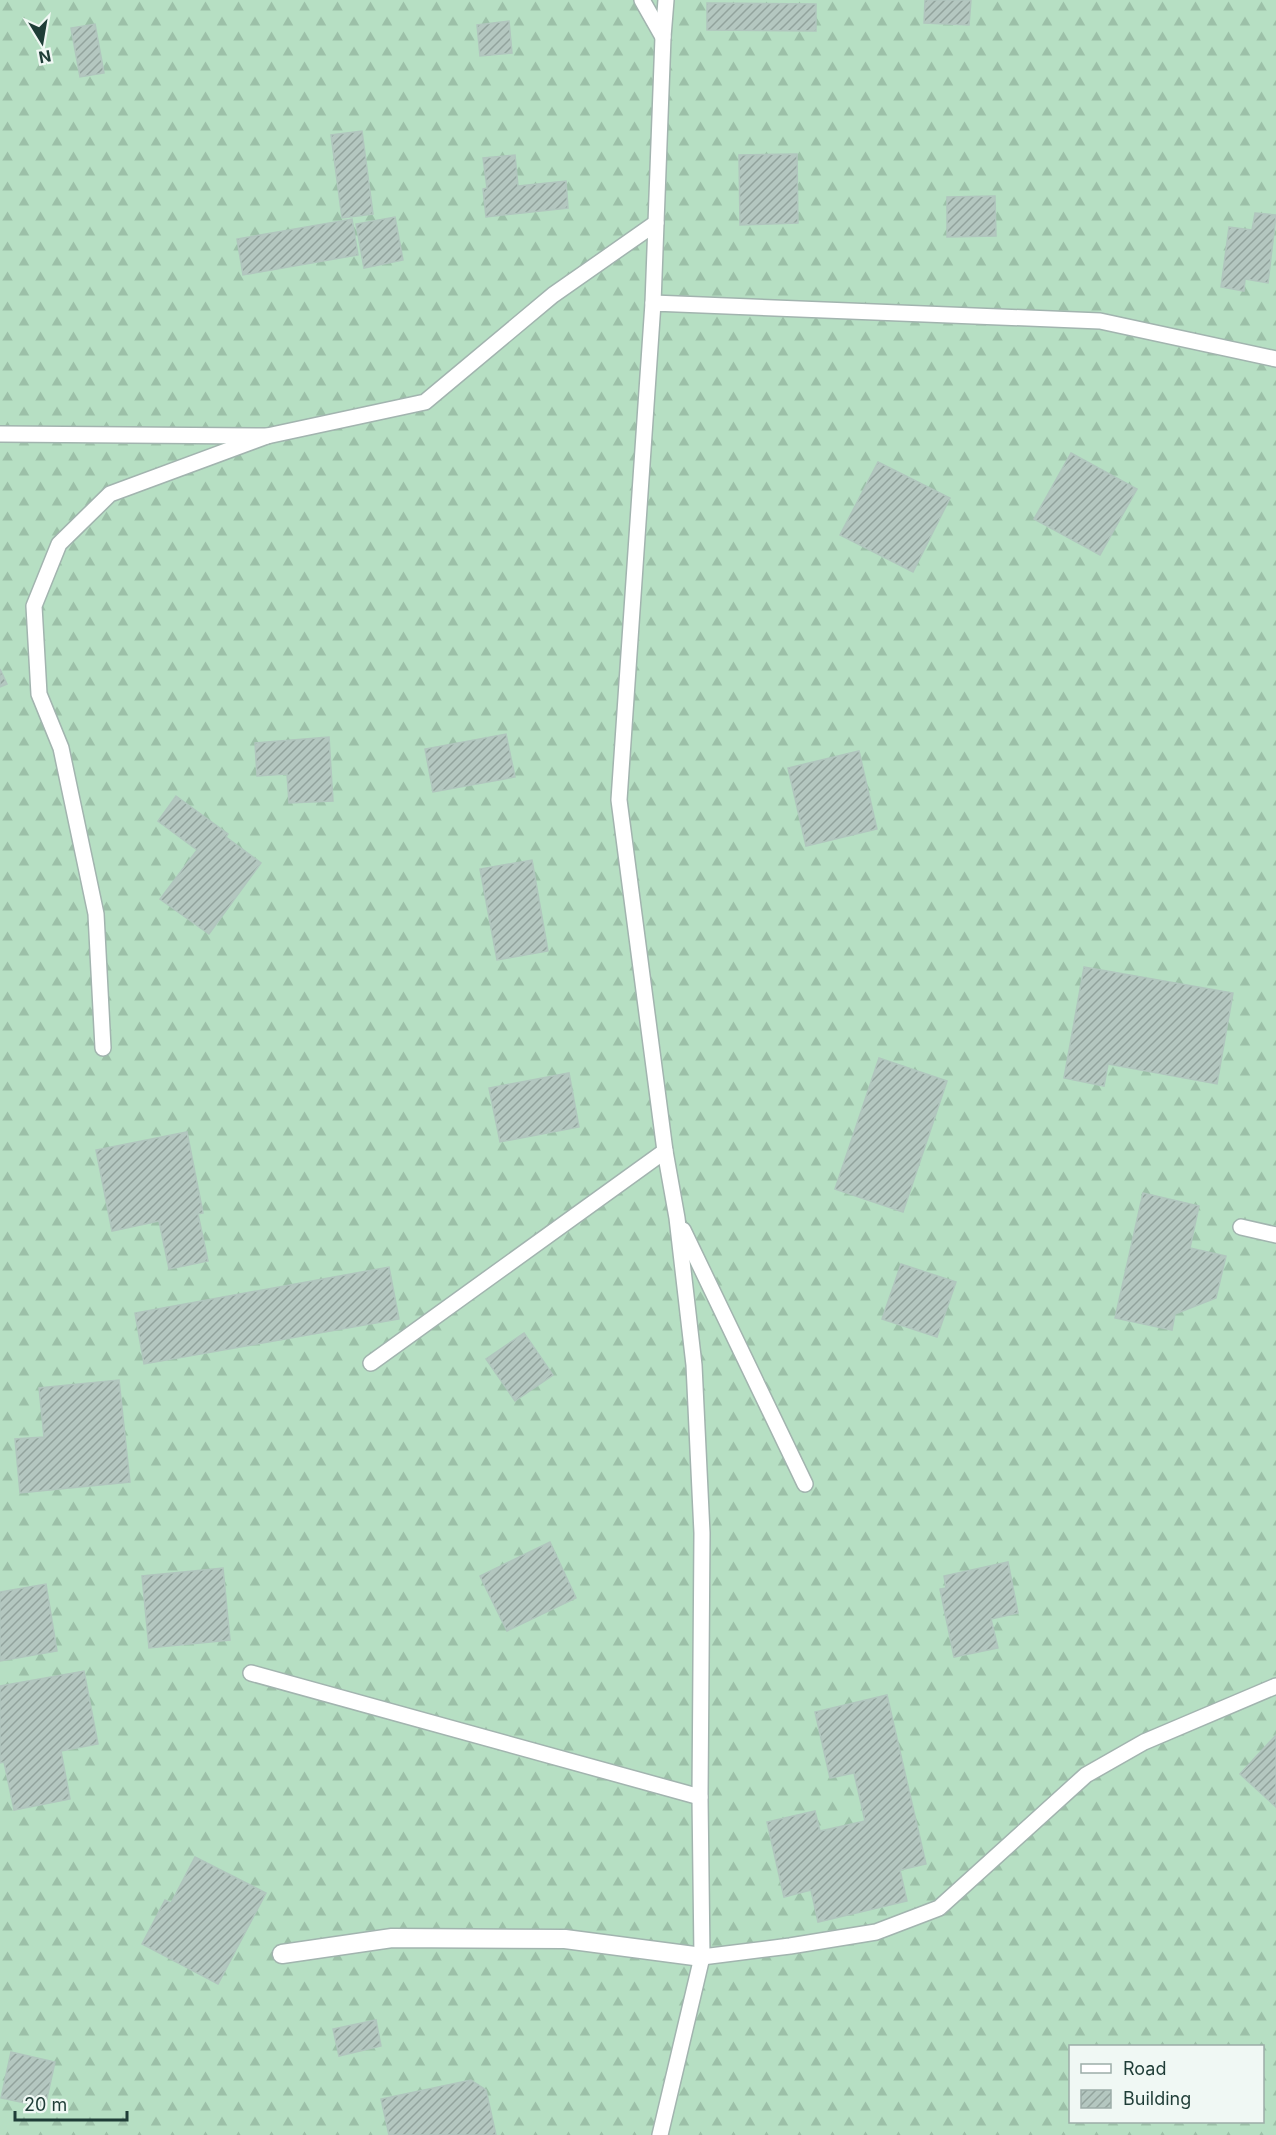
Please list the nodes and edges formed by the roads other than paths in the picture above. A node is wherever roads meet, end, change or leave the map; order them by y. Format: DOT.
graph roads {
  1 [pos="642,0"];
  2 [pos="666,0"];
  3 [pos="663,37"];
  4 [pos="656,223"];
  5 [pos="653,303"];
  6 [pos="1276,359"];
  7 [pos="0,434"];
  8 [pos="267,436"];
  9 [pos="103,1048"];
  10 [pos="665,1151"];
  11 [pos="677,1218"];
  12 [pos="1241,1227"];
  13 [pos="1276,1235"];
  14 [pos="371,1363"];
  15 [pos="805,1484"];
  16 [pos="251,1673"];
  17 [pos="1276,1686"];
  18 [pos="700,1797"];
  19 [pos="282,1954"];
  20 [pos="702,1957"];
  21 [pos="660,2135"];
  1 -- 3 [label="lane"];
  2 -- 3 [label="lane"];
  3 -- 4 [label="lane"];
  4 -- 5 [label="lane"];
  4 -- 8 [label="lane"];
  5 -- 6 [label="lane"];
  5 -- 10 [label="lane"];
  7 -- 8 [label="lane"];
  8 -- 9 [label="lane"];
  10 -- 11 [label="lane"];
  10 -- 14 [label="lane"];
  11 -- 15 [label="lane"];
  11 -- 18 [label="lane"];
  12 -- 13 [label="lane"];
  16 -- 18 [label="lane"];
  17 -- 20 [label="lane"];
  18 -- 20 [label="lane"];
  19 -- 20 [label="street"];
  20 -- 21 [label="lane"];
}
